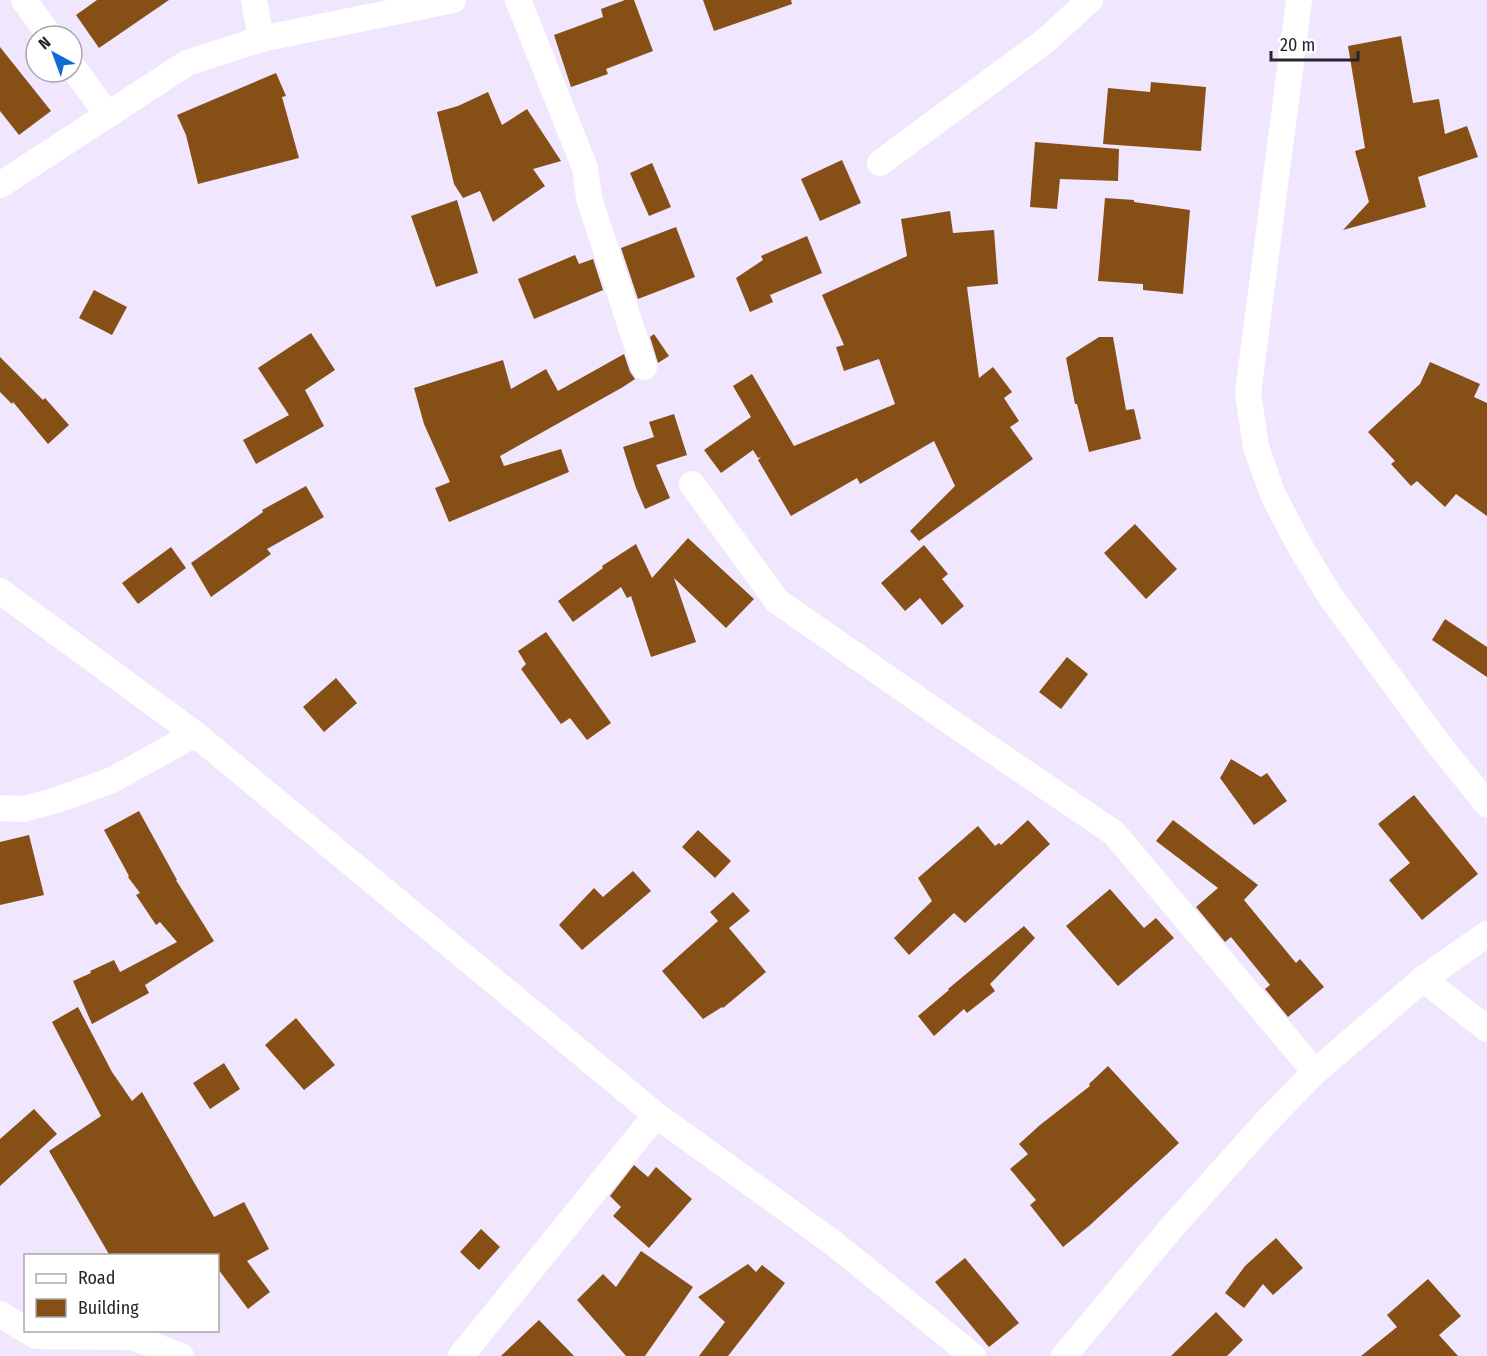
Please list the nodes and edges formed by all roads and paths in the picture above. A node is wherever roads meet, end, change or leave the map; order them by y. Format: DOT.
graph roads {
  1 [pos="24,0"];
  2 [pos="254,0"];
  3 [pos="453,0"];
  4 [pos="518,0"];
  5 [pos="1090,0"];
  6 [pos="1299,0"];
  7 [pos="41,24"];
  8 [pos="261,39"];
  9 [pos="84,82"];
  10 [pos="107,114"];
  11 [pos="880,163"];
  12 [pos="0,185"];
  13 [pos="644,367"];
  14 [pos="692,484"];
  15 [pos="0,591"];
  16 [pos="195,734"];
  17 [pos="1487,804"];
  18 [pos="0,808"];
  19 [pos="1487,934"];
  20 [pos="1423,979"];
  21 [pos="1487,1029"];
  22 [pos="1315,1072"];
  23 [pos="656,1115"];
  24 [pos="0,1314"];
  25 [pos="24,1329"];
  26 [pos="29,1332"];
  27 [pos="181,1356"];
  28 [pos="460,1356"];
  29 [pos="973,1356"];
  30 [pos="1064,1356"];
  1 -- 7 [label="street"];
  2 -- 8 [label="street"];
  3 -- 8 [label="street"];
  4 -- 13 [label="street"];
  5 -- 11 [label="street"];
  6 -- 17 [label="street"];
  8 -- 10 [label="street"];
  9 -- 10 [label="street"];
  10 -- 12 [label="street"];
  14 -- 22 [label="street"];
  15 -- 16 [label="street"];
  16 -- 18 [label="street"];
  16 -- 23 [label="street"];
  19 -- 20 [label="street"];
  20 -- 21 [label="street"];
  20 -- 22 [label="street"];
  22 -- 30 [label="street"];
  23 -- 28 [label="street"];
  23 -- 29 [label="street"];
  24 -- 25 [label="street"];
  26 -- 27 [label="street"];
}
